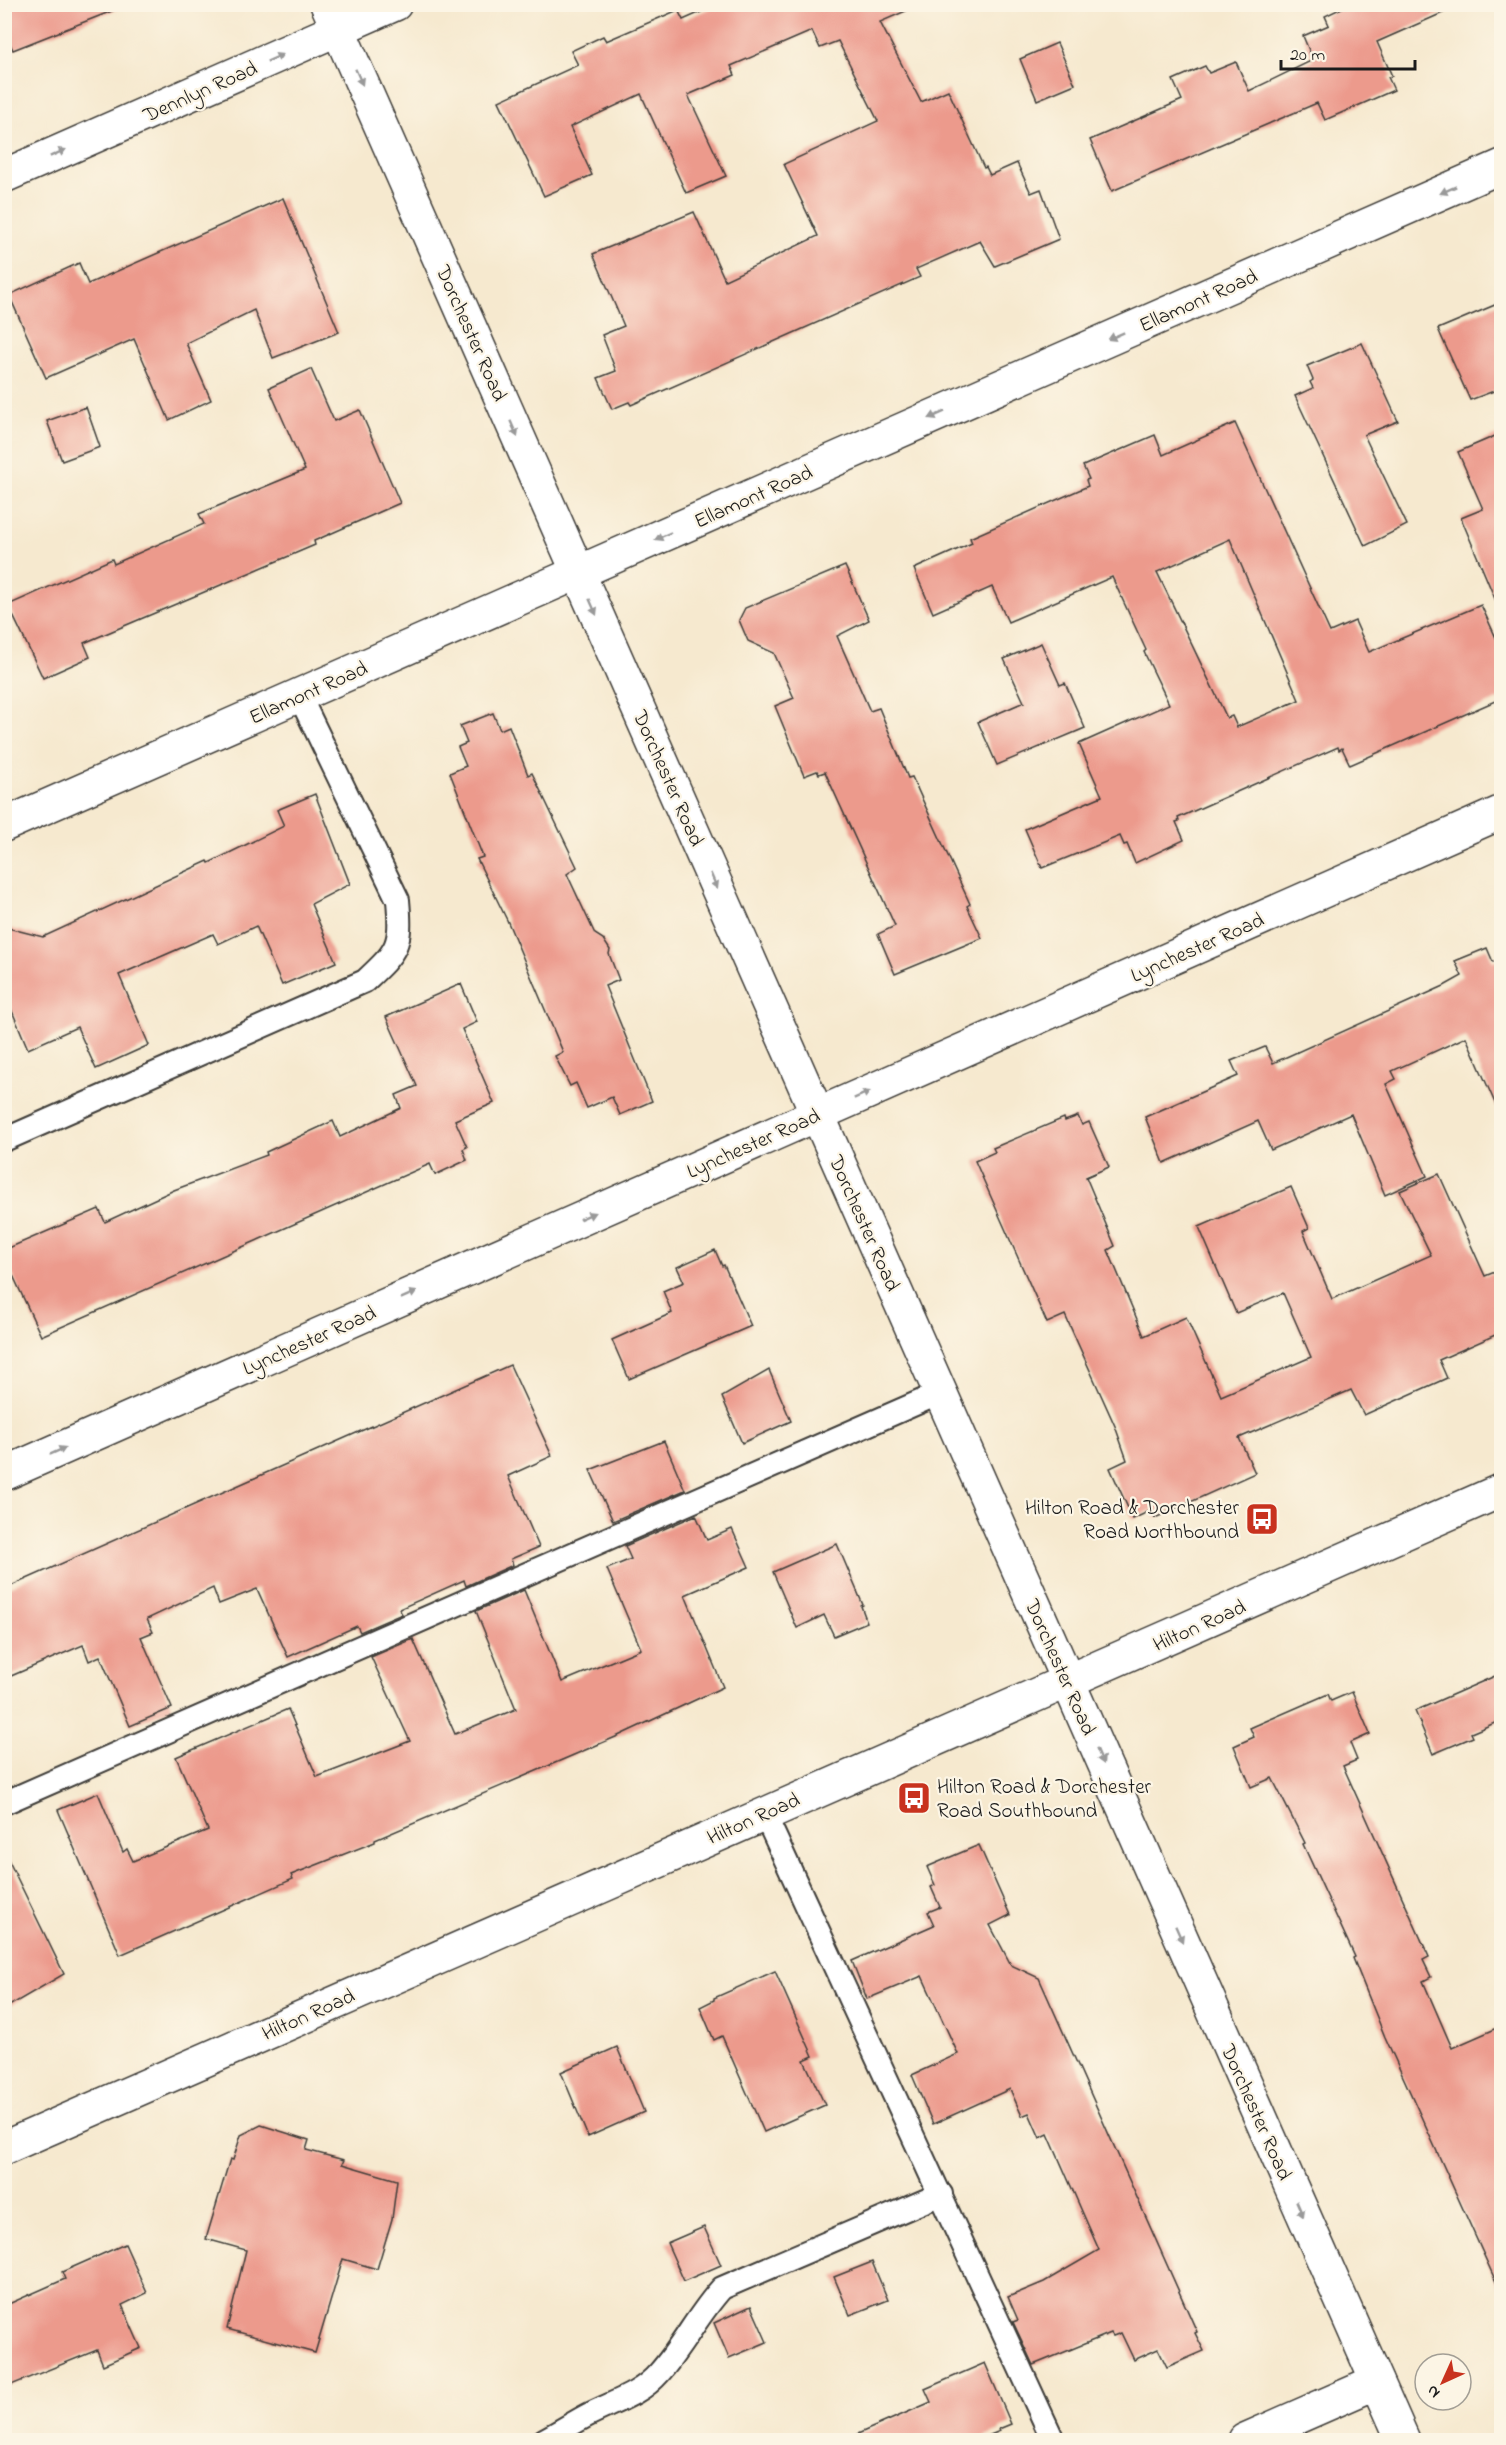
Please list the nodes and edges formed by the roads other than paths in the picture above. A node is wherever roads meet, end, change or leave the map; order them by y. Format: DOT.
graph roads {
  1 [pos="395,4"];
  2 [pos="333,17"];
  3 [pos="1502,166"];
  4 [pos="4,176"];
  5 [pos="578,573"];
  6 [pos="299,696"];
  7 [pos="1502,812"];
  8 [pos="4,825"];
  9 [pos="817,1115"];
  10 [pos="4,1140"];
  11 [pos="940,1393"];
  12 [pos="4,1474"];
  13 [pos="1502,1490"];
  14 [pos="1068,1683"];
  15 [pos="4,1803"];
  16 [pos="764,1813"];
  17 [pos="4,2148"];
  18 [pos="941,2194"];
  19 [pos="1377,2382"];
  20 [pos="544,2440"];
  21 [pos="1053,2440"];
  22 [pos="1245,2440"];
  23 [pos="1403,2440"];
  1 -- 2 [label="street, Dennlyn Road"];
  4 -- 2 [label="street, Dennlyn Road, one-way"];
  2 -- 5 [label="street, Dorchester Road, one-way"];
  3 -- 5 [label="street, Ellamont Road, one-way"];
  5 -- 6 [label="street, Ellamont Road"];
  5 -- 9 [label="street, Dorchester Road, one-way"];
  6 -- 8 [label="street, Ellamont Road"];
  6 -- 10 [label="lane"];
  9 -- 7 [label="street, Lynchester Road, one-way"];
  9 -- 11 [label="street, Dorchester Road"];
  12 -- 9 [label="street, Lynchester Road, one-way"];
  11 -- 14 [label="street, Dorchester Road"];
  11 -- 15 [label="lane"];
  13 -- 14 [label="street, Hilton Road"];
  14 -- 16 [label="street, Hilton Road"];
  14 -- 19 [label="street, Dorchester Road, one-way"];
  16 -- 17 [label="street, Hilton Road"];
  16 -- 18 [label="lane"];
  18 -- 20 [label="lane"];
  18 -- 21 [label="lane"];
  19 -- 22 [label="street"];
  19 -- 23 [label="street, Dorchester Road"];
}
